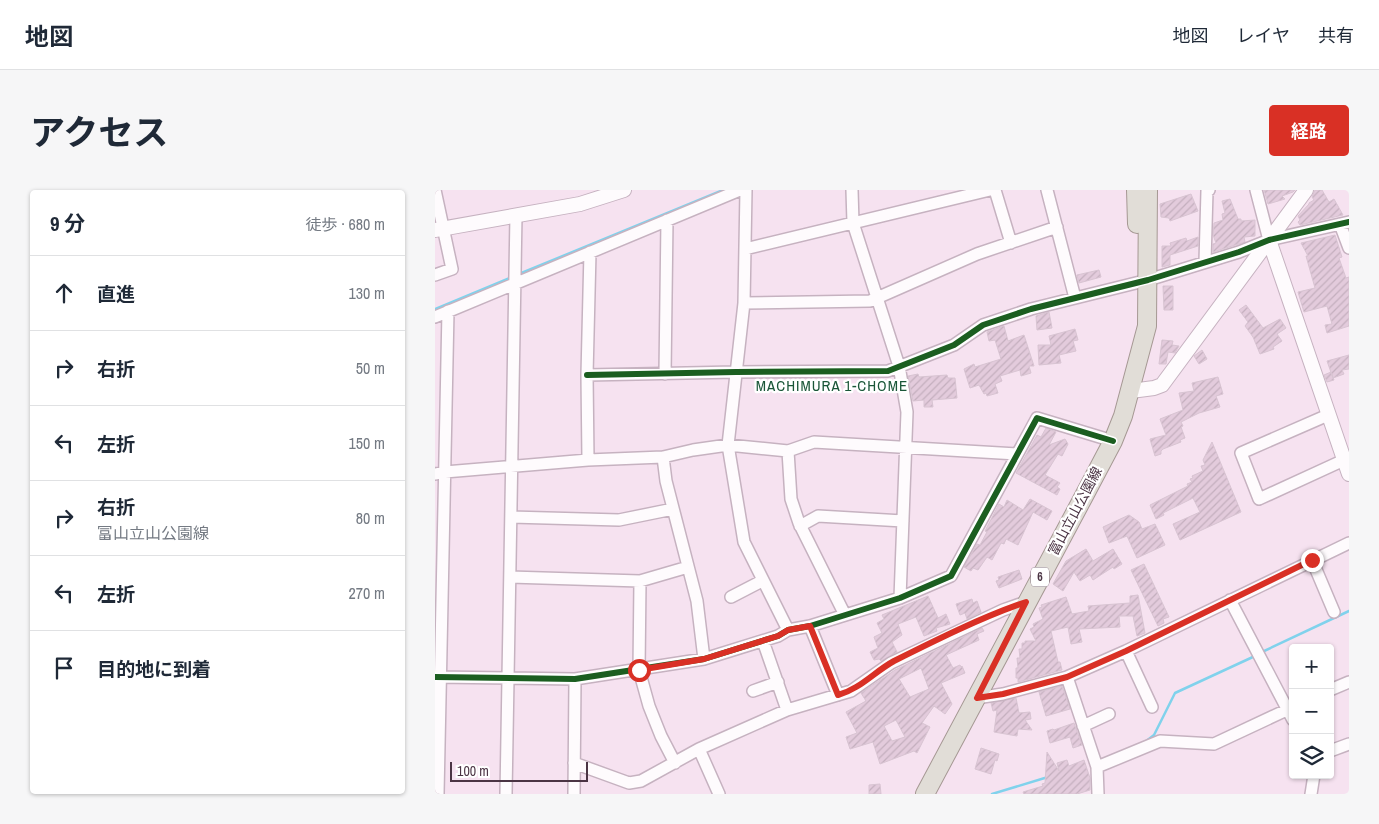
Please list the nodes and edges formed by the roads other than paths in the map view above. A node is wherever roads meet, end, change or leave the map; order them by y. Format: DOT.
graph roads {
  1 [pos="446,190"];
  2 [pos="622,190"];
  3 [pos="740,190"];
  4 [pos="746,190"];
  5 [pos="853,190"];
  6 [pos="990,190"];
  7 [pos="995,190"];
  8 [pos="1047,190"];
  9 [pos="1136,190"];
  10 [pos="1149,190"];
  11 [pos="1209,190"];
  12 [pos="1256,190"];
  13 [pos="1306,190"];
  14 [pos="435,191"];
  15 [pos="516,215"];
  16 [pos="667,220"];
  17 [pos="853,223"];
  18 [pos="1345,223"];
  19 [pos="1057,227"];
  20 [pos="439,229"];
  21 [pos="1269,240"];
  22 [pos="1011,243"];
  23 [pos="1349,248"];
  24 [pos="745,249"];
  25 [pos="590,252"];
  26 [pos="1205,262"];
  27 [pos="435,275"];
  28 [pos="1143,281"];
  29 [pos="515,283"];
  30 [pos="1075,298"];
  31 [pos="878,299"];
  32 [pos="744,302"];
  33 [pos="448,311"];
  34 [pos="435,317"];
  35 [pos="899,366"];
  36 [pos="736,372"];
  37 [pos="665,374"];
  38 [pos="587,375"];
  39 [pos="1131,391"];
  40 [pos="1329,414"];
  41 [pos="1113,441"];
  42 [pos="728,445"];
  43 [pos="906,448"];
  44 [pos="788,450"];
  45 [pos="1017,454"];
  46 [pos="663,457"];
  47 [pos="588,460"];
  48 [pos="1344,460"];
  49 [pos="513,467"];
  50 [pos="440,473"];
  51 [pos="1349,474"];
  52 [pos="673,509"];
  53 [pos="511,517"];
  54 [pos="903,521"];
  55 [pos="801,526"];
  56 [pos="1349,543"];
  57 [pos="439,557"];
  58 [pos="1312,560"];
  59 [pos="688,567"];
  60 [pos="510,577"];
  61 [pos="640,581"];
  62 [pos="762,581"];
  63 [pos="731,597"];
  64 [pos="900,598"];
  65 [pos="1230,600"];
  66 [pos="1026,602"];
  67 [pos="1335,612"];
  68 [pos="845,615"];
  69 [pos="438,616"];
  70 [pos="810,626"];
  71 [pos="788,630"];
  72 [pos="763,641"];
  73 [pos="1126,651"];
  74 [pos="704,659"];
  75 [pos="639,670"];
  76 [pos="438,677"];
  77 [pos="1067,677"];
  78 [pos="507,678"];
  79 [pos="575,679"];
  80 [pos="777,682"];
  81 [pos="1349,682"];
  82 [pos="1332,689"];
  83 [pos="753,691"];
  84 [pos="838,695"];
  85 [pos="977,698"];
  86 [pos="1152,707"];
  87 [pos="1289,708"];
  88 [pos="787,710"];
  89 [pos="1289,713"];
  90 [pos="1109,714"];
  91 [pos="1083,726"];
  92 [pos="1349,744"];
  93 [pos="437,748"];
  94 [pos="699,749"];
  95 [pos="1334,750"];
  96 [pos="675,762"];
  97 [pos="574,763"];
  98 [pos="1097,767"];
  99 [pos="1313,779"];
  100 [pos="438,794"];
  101 [pos="506,794"];
  102 [pos="574,794"];
  103 [pos="719,794"];
  104 [pos="925,794"];
  105 [pos="1098,794"];
  106 [pos="1311,794"];
  1 -- 14 [label="street"];
  2 -- 15 [label="street"];
  3 -- 16 [label="street"];
  4 -- 24 [label="street"];
  5 -- 17 [label="street"];
  6 -- 17 [label="street"];
  7 -- 22 [label="street"];
  8 -- 19 [label="street"];
  9 -- 28 [label="main road, 富山立山公園線 / 6"];
  10 -- 28 [label="main road, 富山立山公園線 / 6"];
  11 -- 26 [label="street"];
  12 -- 21 [label="street"];
  13 -- 21 [label="street"];
  14 -- 20 [label="street"];
  15 -- 20 [label="street"];
  15 -- 29 [label="street"];
  16 -- 25 [label="street"];
  16 -- 37 [label="street"];
  17 -- 24 [label="street"];
  17 -- 31 [label="street"];
  18 -- 21 [label="street"];
  18 -- 23 [label="street"];
  19 -- 22 [label="street"];
  19 -- 30 [label="street"];
  20 -- 27 [label="street"];
  21 -- 26 [label="street"];
  21 -- 39 [label="street"];
  21 -- 40 [label="street"];
  22 -- 31 [label="street"];
  24 -- 32 [label="street"];
  25 -- 29 [label="street"];
  25 -- 38 [label="street"];
  26 -- 28 [label="street"];
  28 -- 30 [label="street"];
  28 -- 39 [label="main road, 富山立山公園線 / 6"];
  29 -- 33 [label="street"];
  29 -- 49 [label="street"];
  30 -- 35 [label="street"];
  31 -- 32 [label="street"];
  31 -- 35 [label="street"];
  32 -- 36 [label="street"];
  33 -- 34 [label="street"];
  33 -- 50 [label="street"];
  35 -- 36 [label="street"];
  35 -- 43 [label="street"];
  36 -- 37 [label="street"];
  36 -- 42 [label="street"];
  37 -- 38 [label="street"];
  38 -- 47 [label="street"];
  39 -- 41 [label="main road, 富山立山公園線 / 6"];
  40 -- 48 [label="street"];
  40 -- 48 [label="street"];
  41 -- 45 [label="street"];
  41 -- 66 [label="main road, 富山立山公園線 / 6"];
  42 -- 44 [label="street"];
  42 -- 46 [label="street"];
  42 -- 62 [label="street"];
  43 -- 44 [label="street"];
  43 -- 45 [label="street"];
  43 -- 54 [label="street"];
  44 -- 55 [label="street"];
  45 -- 64 [label="street"];
  46 -- 47 [label="street"];
  46 -- 52 [label="street"];
  47 -- 49 [label="street"];
  48 -- 51 [label="street"];
  49 -- 50 [label="street"];
  49 -- 53 [label="street"];
  50 -- 57 [label="street"];
  52 -- 53 [label="street"];
  52 -- 59 [label="street"];
  53 -- 60 [label="street"];
  54 -- 55 [label="street"];
  54 -- 64 [label="street"];
  55 -- 68 [label="street"];
  56 -- 58 [label="street"];
  57 -- 69 [label="street"];
  58 -- 65 [label="street"];
  58 -- 67 [label="street"];
  59 -- 61 [label="street"];
  59 -- 74 [label="street"];
  60 -- 61 [label="street"];
  60 -- 78 [label="street"];
  61 -- 75 [label="street"];
  62 -- 63 [label="street"];
  62 -- 71 [label="street"];
  64 -- 68 [label="street"];
  65 -- 73 [label="street"];
  65 -- 87 [label="street"];
  66 -- 84 [label="street"];
  66 -- 85 [label="main road, 富山立山公園線 / 6"];
  68 -- 70 [label="street"];
  69 -- 76 [label="street"];
  70 -- 71 [label="street"];
  70 -- 84 [label="street"];
  71 -- 72 [label="street"];
  72 -- 74 [label="street"];
  72 -- 80 [label="street"];
  73 -- 77 [label="street"];
  73 -- 86 [label="street"];
  74 -- 75 [label="street"];
  75 -- 79 [label="street"];
  75 -- 96 [label="street"];
  76 -- 78 [label="street"];
  76 -- 93 [label="street"];
  77 -- 85 [label="street"];
  77 -- 91 [label="street"];
  78 -- 79 [label="street"];
  78 -- 101 [label="street"];
  79 -- 97 [label="street"];
  80 -- 83 [label="street"];
  80 -- 88 [label="street"];
  81 -- 82 [label="street"];
  84 -- 88 [label="street"];
  85 -- 104 [label="main road, 富山立山公園線 / 6"];
  88 -- 94 [label="street"];
  89 -- 98 [label="street"];
  90 -- 91 [label="street"];
  91 -- 98 [label="street"];
  92 -- 95 [label="street"];
  93 -- 100 [label="street"];
  94 -- 96 [label="street"];
  94 -- 103 [label="street"];
  96 -- 97 [label="street"];
  97 -- 102 [label="street"];
  98 -- 105 [label="street"];
  99 -- 106 [label="street"];
}
